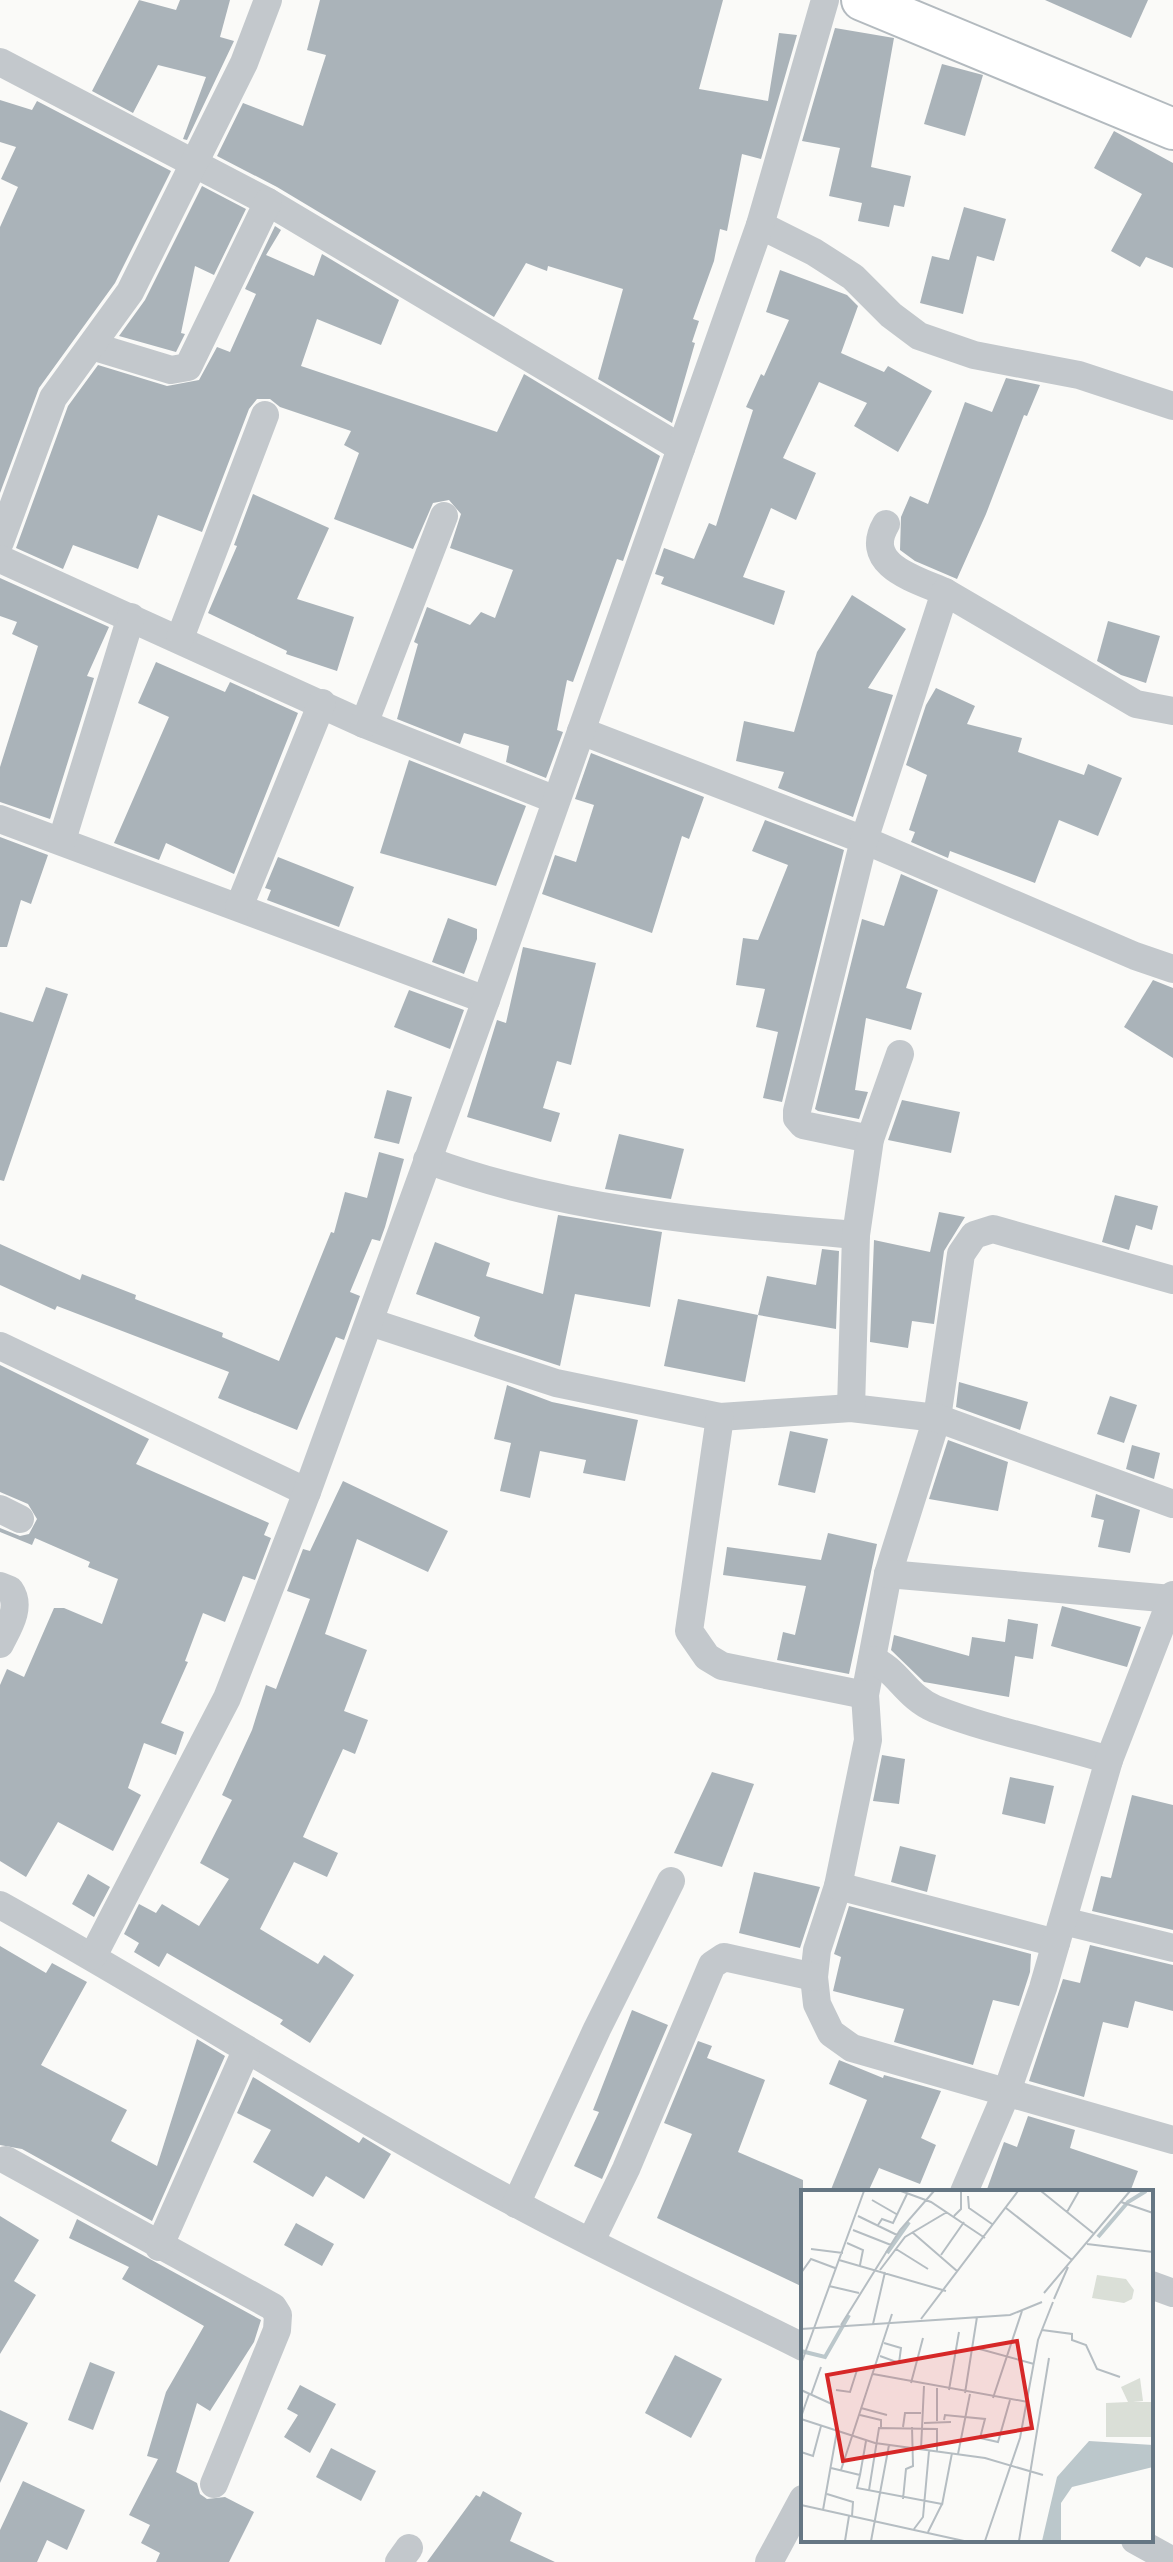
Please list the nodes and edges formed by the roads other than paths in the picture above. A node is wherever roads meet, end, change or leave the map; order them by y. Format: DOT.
graph roads {
  1 [pos="268,0"];
  2 [pos="825,0"];
  3 [pos="862,0"];
  4 [pos="0,62"];
  5 [pos="1173,129"];
  6 [pos="195,162"];
  7 [pos="268,202"];
  8 [pos="760,225"];
  9 [pos="92,346"];
  10 [pos="1173,406"];
  11 [pos="265,415"];
  12 [pos="681,448"];
  13 [pos="444,516"];
  14 [pos="886,524"];
  15 [pos="0,542"];
  16 [pos="0,559"];
  17 [pos="945,592"];
  18 [pos="131,617"];
  19 [pos="180,638"];
  20 [pos="322,703"];
  21 [pos="1173,711"];
  22 [pos="364,724"];
  23 [pos="581,731"];
  24 [pos="556,800"];
  25 [pos="0,819"];
  26 [pos="62,840"];
  27 [pos="864,840"];
  28 [pos="239,907"];
  29 [pos="1173,969"];
  30 [pos="486,1000"];
  31 [pos="900,1054"];
  32 [pos="870,1139"];
  33 [pos="427,1160"];
  34 [pos="856,1235"];
  35 [pos="1173,1280"];
  36 [pos="370,1322"];
  37 [pos="0,1346"];
  38 [pos="851,1408"];
  39 [pos="720,1417"];
  40 [pos="937,1418"];
  41 [pos="307,1492"];
  42 [pos="1173,1504"];
  43 [pos="888,1574"];
  44 [pos="0,1586"];
  45 [pos="1173,1597"];
  46 [pos="0,1644"];
  47 [pos="872,1660"];
  48 [pos="865,1695"];
  49 [pos="1109,1760"];
  50 [pos="671,1881"];
  51 [pos="838,1886"];
  52 [pos="0,1905"];
  53 [pos="1060,1932"];
  54 [pos="1173,1948"];
  55 [pos="93,1956"];
  56 [pos="814,1977"];
  57 [pos="246,2051"];
  58 [pos="1006,2094"];
  59 [pos="1173,2140"];
  60 [pos="6,2160"];
  61 [pos="965,2190"];
  62 [pos="516,2204"];
  63 [pos="591,2241"];
  64 [pos="159,2247"];
  65 [pos="1153,2286"];
  66 [pos="1173,2293"];
  67 [pos="801,2346"];
  68 [pos="214,2484"];
  69 [pos="801,2503"];
  70 [pos="1139,2542"];
  71 [pos="1173,2561"];
  72 [pos="769,2562"];
  1 -- 6 [label="street"];
  2 -- 8 [label="street"];
  3 -- 5 [label="main road"];
  4 -- 6 [label="street"];
  6 -- 7 [label="street"];
  6 -- 9 [label="street"];
  7 -- 9 [label="street"];
  7 -- 12 [label="street"];
  8 -- 10 [label="street"];
  8 -- 12 [label="street"];
  9 -- 15 [label="street"];
  11 -- 19 [label="street"];
  12 -- 23 [label="street"];
  13 -- 22 [label="street"];
  14 -- 17 [label="street"];
  16 -- 18 [label="street"];
  17 -- 21 [label="street"];
  17 -- 27 [label="street"];
  18 -- 19 [label="street"];
  18 -- 26 [label="street"];
  19 -- 20 [label="street"];
  20 -- 22 [label="street"];
  20 -- 28 [label="street"];
  22 -- 24 [label="street"];
  23 -- 24 [label="street"];
  23 -- 27 [label="street"];
  24 -- 30 [label="street"];
  25 -- 26 [label="street"];
  26 -- 28 [label="street"];
  27 -- 29 [label="street"];
  27 -- 32 [label="street"];
  28 -- 30 [label="street"];
  30 -- 33 [label="street"];
  31 -- 32 [label="street"];
  32 -- 34 [label="street"];
  33 -- 34 [label="street"];
  33 -- 36 [label="street"];
  34 -- 38 [label="street"];
  35 -- 40 [label="street"];
  36 -- 39 [label="street"];
  36 -- 41 [label="street"];
  37 -- 41 [label="street"];
  38 -- 39 [label="street"];
  38 -- 40 [label="street"];
  39 -- 48 [label="street"];
  40 -- 42 [label="street"];
  40 -- 43 [label="street"];
  41 -- 55 [label="street"];
  43 -- 45 [label="street"];
  43 -- 47 [label="street"];
  44 -- 46 [label="street"];
  45 -- 49 [label="street"];
  47 -- 48 [label="street"];
  47 -- 49 [label="street"];
  48 -- 51 [label="street"];
  49 -- 53 [label="street"];
  50 -- 62 [label="street"];
  51 -- 53 [label="street"];
  51 -- 56 [label="street"];
  52 -- 55 [label="street"];
  53 -- 54 [label="street"];
  53 -- 58 [label="street"];
  55 -- 57 [label="street"];
  56 -- 58 [label="street"];
  56 -- 63 [label="street"];
  57 -- 62 [label="street"];
  57 -- 64 [label="street"];
  58 -- 59 [label="street"];
  58 -- 61 [label="street"];
  60 -- 64 [label="street"];
  62 -- 63 [label="street"];
  63 -- 67 [label="street"];
  64 -- 68 [label="street"];
  65 -- 66 [label="street"];
  69 -- 72 [label="street"];
  70 -- 71 [label="street"];
}
